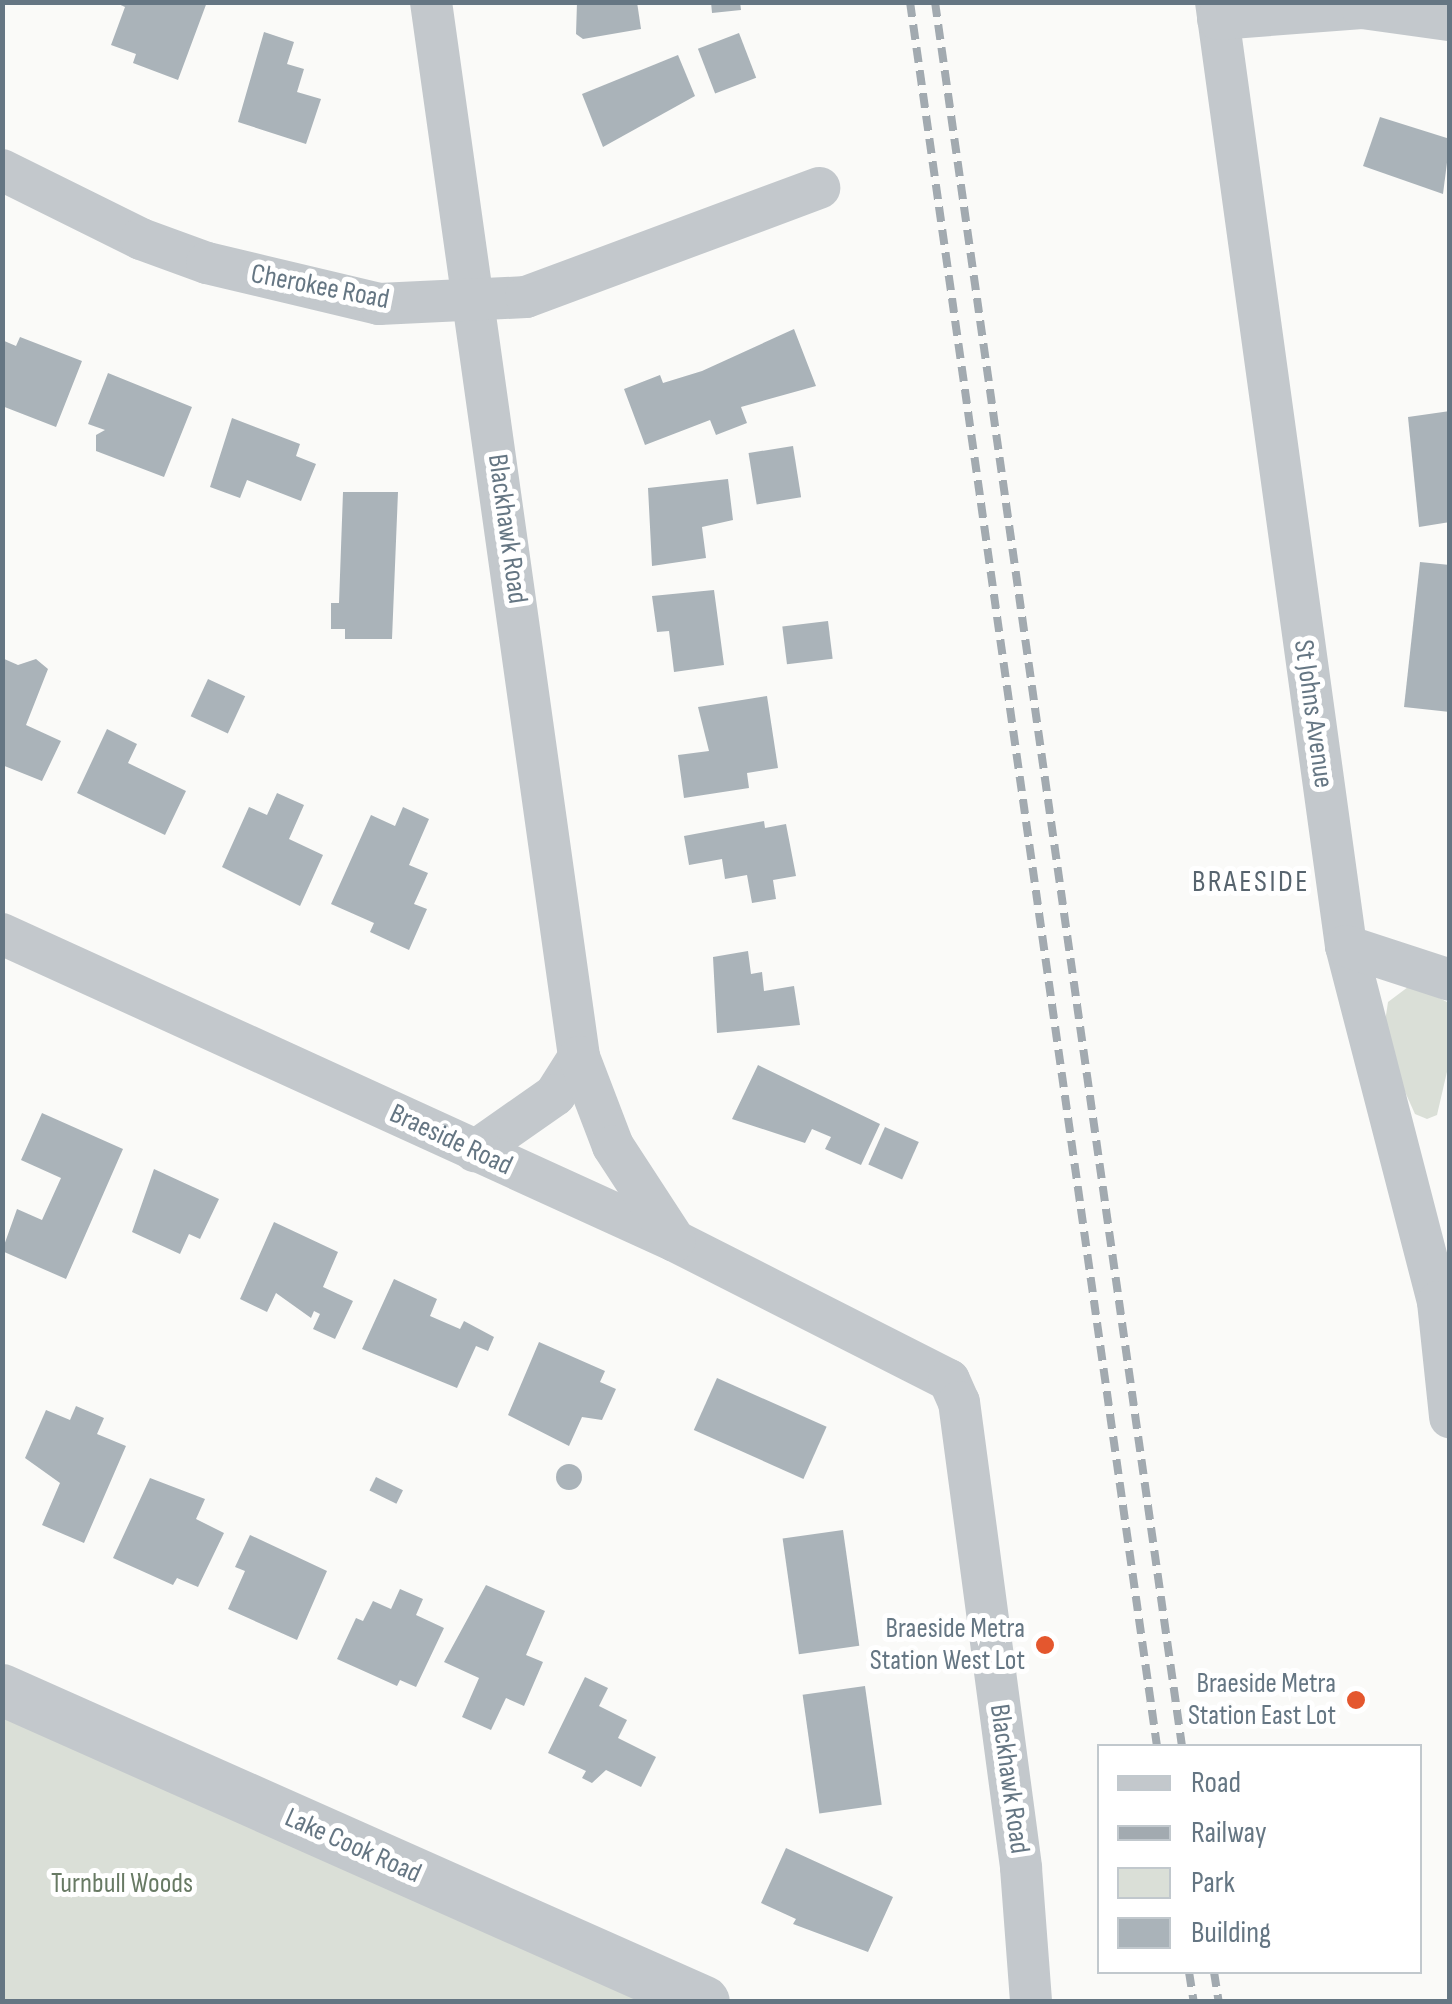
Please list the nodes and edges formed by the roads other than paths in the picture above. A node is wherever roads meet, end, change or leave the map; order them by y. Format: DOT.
graph roads {
  1 [pos="431,2"];
  2 [pos="1217,11"];
  3 [pos="1450,20"];
  4 [pos="2,170"];
  5 [pos="820,188"];
  6 [pos="472,304"];
  7 [pos="2,934"];
  8 [pos="1346,946"];
  9 [pos="1450,980"];
  10 [pos="579,1056"];
  11 [pos="475,1150"];
  12 [pos="1450,1231"];
  13 [pos="676,1242"];
  14 [pos="1438,1302"];
  15 [pos="898,1349"];
  16 [pos="1450,1417"];
  17 [pos="2,1690"];
  18 [pos="704,2002"];
  19 [pos="1032,2002"];
  1 -- 6 [label="street, Blackhawk Road"];
  2 -- 3 [label="street"];
  2 -- 8 [label="street, St Johns Avenue"];
  4 -- 6 [label="street, Cherokee Road"];
  5 -- 6 [label="street, Cherokee Road"];
  6 -- 10 [label="street, Blackhawk Road"];
  7 -- 11 [label="street, Braeside Road"];
  8 -- 9 [label="street"];
  8 -- 14 [label="street, St Johns Avenue"];
  10 -- 11 [label="street"];
  10 -- 13 [label="street, Blackhawk Road"];
  11 -- 13 [label="street, Braeside Road"];
  12 -- 14 [label="street"];
  13 -- 15 [label="street, Braeside Road"];
  14 -- 16 [label="street, St Johns Avenue"];
  15 -- 19 [label="street, Blackhawk Road"];
  17 -- 18 [label="street, Lake Cook Road"];
}
